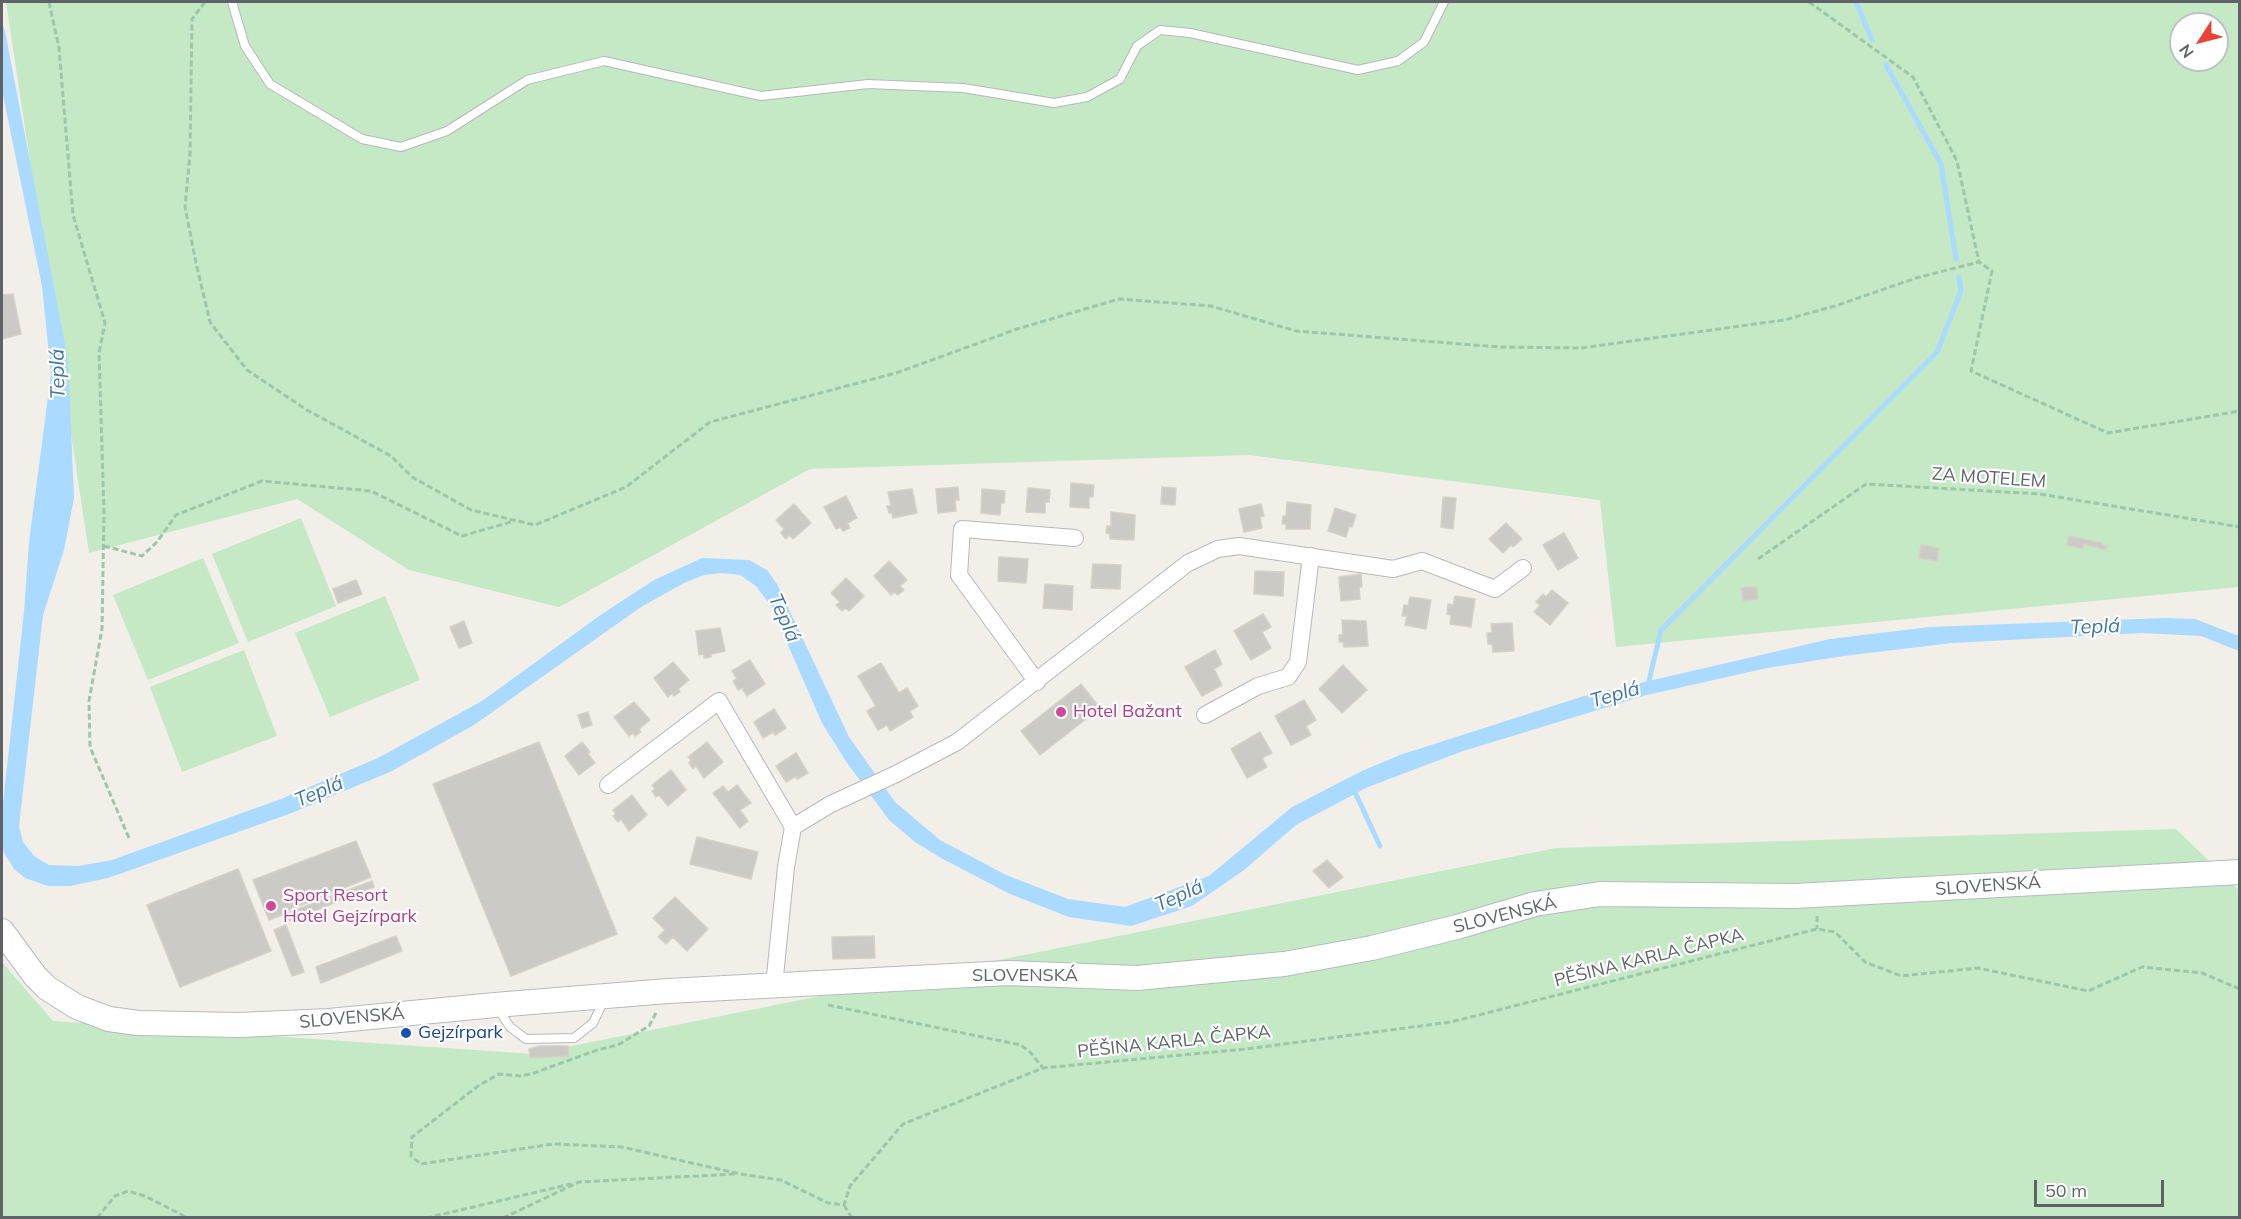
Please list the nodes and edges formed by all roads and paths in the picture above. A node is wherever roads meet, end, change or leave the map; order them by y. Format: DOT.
graph roads {
  1 [pos="49,2"];
  2 [pos="205,2"];
  3 [pos="232,2"];
  4 [pos="1444,2"];
  5 [pos="1809,2"];
  6 [pos="1979,262"];
  7 [pos="2240,411"];
  8 [pos="516,520"];
  9 [pos="2240,527"];
  10 [pos="1075,538"];
  11 [pos="104,546"];
  12 [pos="1311,556"];
  13 [pos="1758,559"];
  14 [pos="1522,568"];
  15 [pos="1037,682"];
  16 [pos="1205,715"];
  17 [pos="608,785"];
  18 [pos="793,827"];
  19 [pos="129,838"];
  20 [pos="2240,872"];
  21 [pos="2,931"];
  22 [pos="774,986"];
  23 [pos="2240,989"];
  24 [pos="668,991"];
  25 [pos="606,995"];
  26 [pos="818,1002"];
  27 [pos="495,1005"];
  28 [pos="1043,1068"];
  29 [pos="740,1173"];
  30 [pos="579,1182"];
  31 [pos="844,1205"];
  32 [pos="98,1218"];
  33 [pos="188,1218"];
  34 [pos="426,1218"];
  35 [pos="503,1218"];
  36 [pos="852,1218"];
  1 -- 11 [label="path"];
  2 -- 8 [label="path"];
  3 -- 4 [label="lane"];
  5 -- 6 [label="path"];
  6 -- 7 [label="path"];
  6 -- 8 [label="path"];
  8 -- 11 [label="path"];
  9 -- 13 [label="path, ZA MOTELEM"];
  10 -- 15 [label="street"];
  11 -- 19 [label="path"];
  12 -- 14 [label="street"];
  12 -- 15 [label="street"];
  12 -- 16 [label="street"];
  15 -- 18 [label="street"];
  17 -- 18 [label="street"];
  18 -- 22 [label="street"];
  20 -- 22 [label="street, SLOVENSKÁ"];
  21 -- 27 [label="street, SLOVENSKÁ"];
  22 -- 24 [label="street, SLOVENSKÁ"];
  23 -- 28 [label="path, PĚŠINA KARLA ČAPKA"];
  24 -- 25 [label="street, SLOVENSKÁ"];
  24 -- 29 [label="path"];
  25 -- 27 [label="street, SLOVENSKÁ"];
  25 -- 27 [label="lane"];
  26 -- 28 [label="path"];
  28 -- 31 [label="path, PĚŠINA KARLA ČAPKA"];
  29 -- 30 [label="path"];
  29 -- 31 [label="path"];
  30 -- 34 [label="path"];
  30 -- 35 [label="path"];
  31 -- 36 [label="path"];
  32 -- 33 [label="path"];
}
